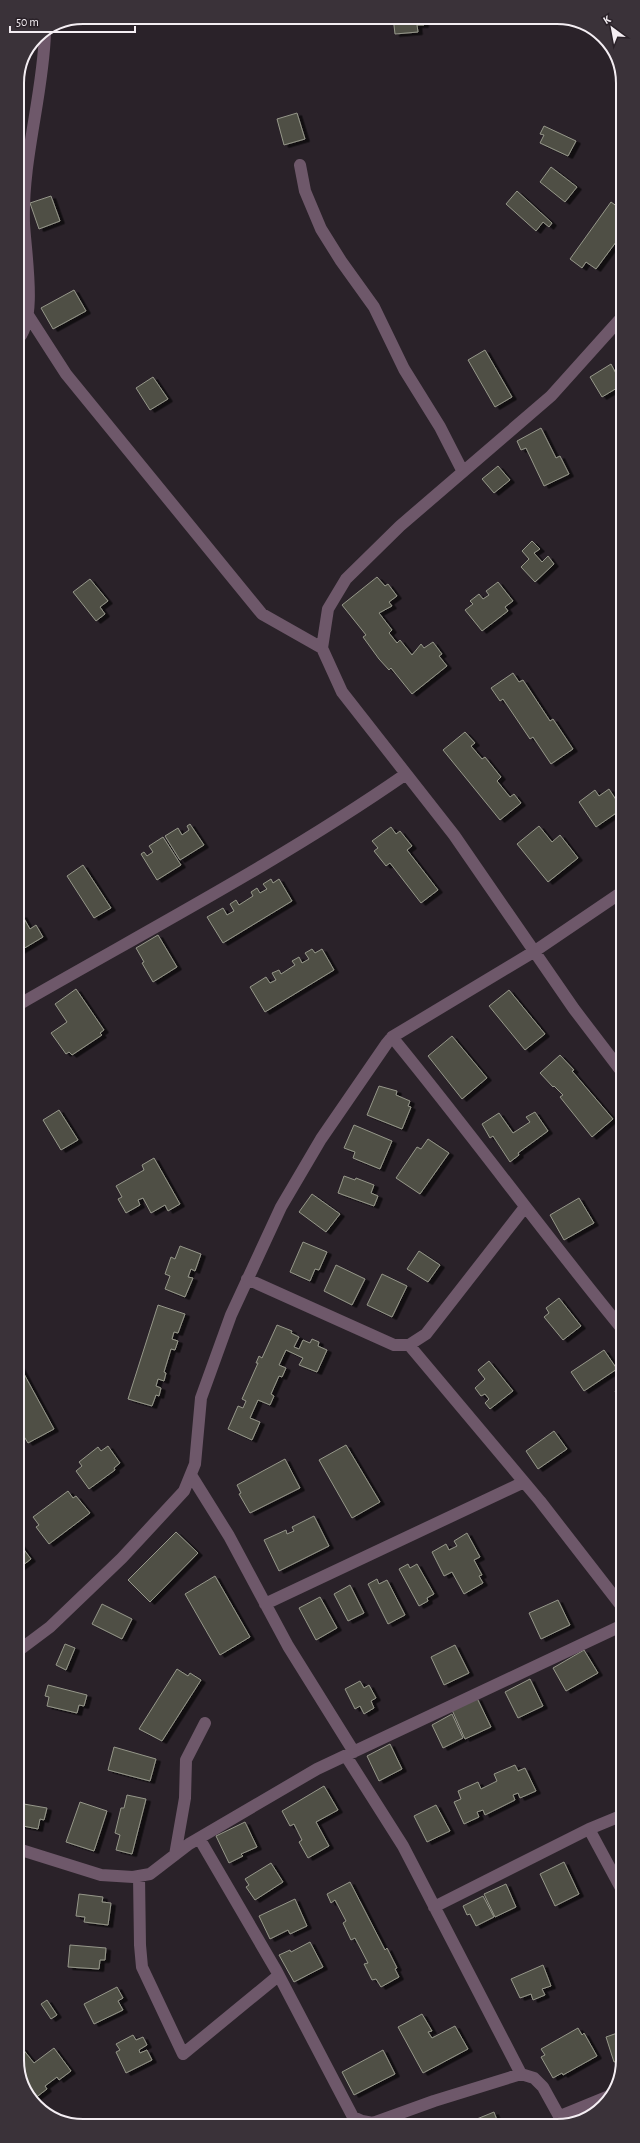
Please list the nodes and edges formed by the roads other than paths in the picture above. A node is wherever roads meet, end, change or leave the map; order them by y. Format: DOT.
graph roads {
  1 [pos="44,38"];
  2 [pos="300,165"];
  3 [pos="24,221"];
  4 [pos="24,221"];
  5 [pos="28,315"];
  6 [pos="616,323"];
  7 [pos="24,332"];
  8 [pos="463,472"];
  9 [pos="322,648"];
  10 [pos="406,774"];
  11 [pos="616,896"];
  12 [pos="534,951"];
  13 [pos="24,1002"];
  14 [pos="392,1037"];
  15 [pos="616,1064"];
  16 [pos="525,1207"];
  17 [pos="248,1279"];
  18 [pos="616,1321"];
  19 [pos="409,1345"];
  20 [pos="191,1475"];
  21 [pos="524,1482"];
  22 [pos="616,1599"];
  23 [pos="265,1604"];
  24 [pos="616,1628"];
  25 [pos="24,1646"];
  26 [pos="205,1723"];
  27 [pos="350,1754"];
  28 [pos="616,1818"];
  29 [pos="589,1829"];
  30 [pos="199,1838"];
  31 [pos="24,1851"];
  32 [pos="175,1855"];
  33 [pos="138,1876"];
  34 [pos="616,1879"];
  35 [pos="434,1907"];
  36 [pos="278,1976"];
  37 [pos="521,2074"];
  38 [pos="599,2101"];
  39 [pos="565,2118"];
  40 [pos="358,2119"];
  41 [pos="384,2119"];
  42 [pos="561,2119"];
  1 -- 3 [label="street"];
  2 -- 8 [label="street"];
  4 -- 5 [label="street"];
  5 -- 7 [label="street"];
  5 -- 9 [label="street"];
  6 -- 8 [label="street"];
  8 -- 9 [label="street"];
  9 -- 10 [label="street"];
  10 -- 12 [label="street"];
  10 -- 13 [label="street"];
  11 -- 12 [label="street"];
  12 -- 14 [label="street"];
  12 -- 15 [label="street"];
  14 -- 16 [label="street"];
  14 -- 17 [label="street"];
  16 -- 18 [label="street"];
  16 -- 19 [label="street"];
  17 -- 19 [label="street"];
  17 -- 20 [label="street"];
  19 -- 21 [label="street"];
  20 -- 23 [label="street"];
  20 -- 25 [label="street"];
  21 -- 22 [label="street"];
  21 -- 23 [label="street"];
  23 -- 27 [label="street"];
  24 -- 27 [label="street"];
  26 -- 32 [label="street"];
  27 -- 30 [label="street"];
  27 -- 35 [label="street"];
  28 -- 29 [label="street"];
  29 -- 34 [label="street"];
  29 -- 35 [label="street"];
  30 -- 32 [label="street"];
  30 -- 36 [label="street"];
  31 -- 33 [label="street"];
  32 -- 33 [label="street"];
  33 -- 36 [label="street"];
  35 -- 37 [label="street"];
  36 -- 40 [label="street"];
  37 -- 41 [label="street"];
  37 -- 42 [label="street"];
  38 -- 39 [label="street"];
}
